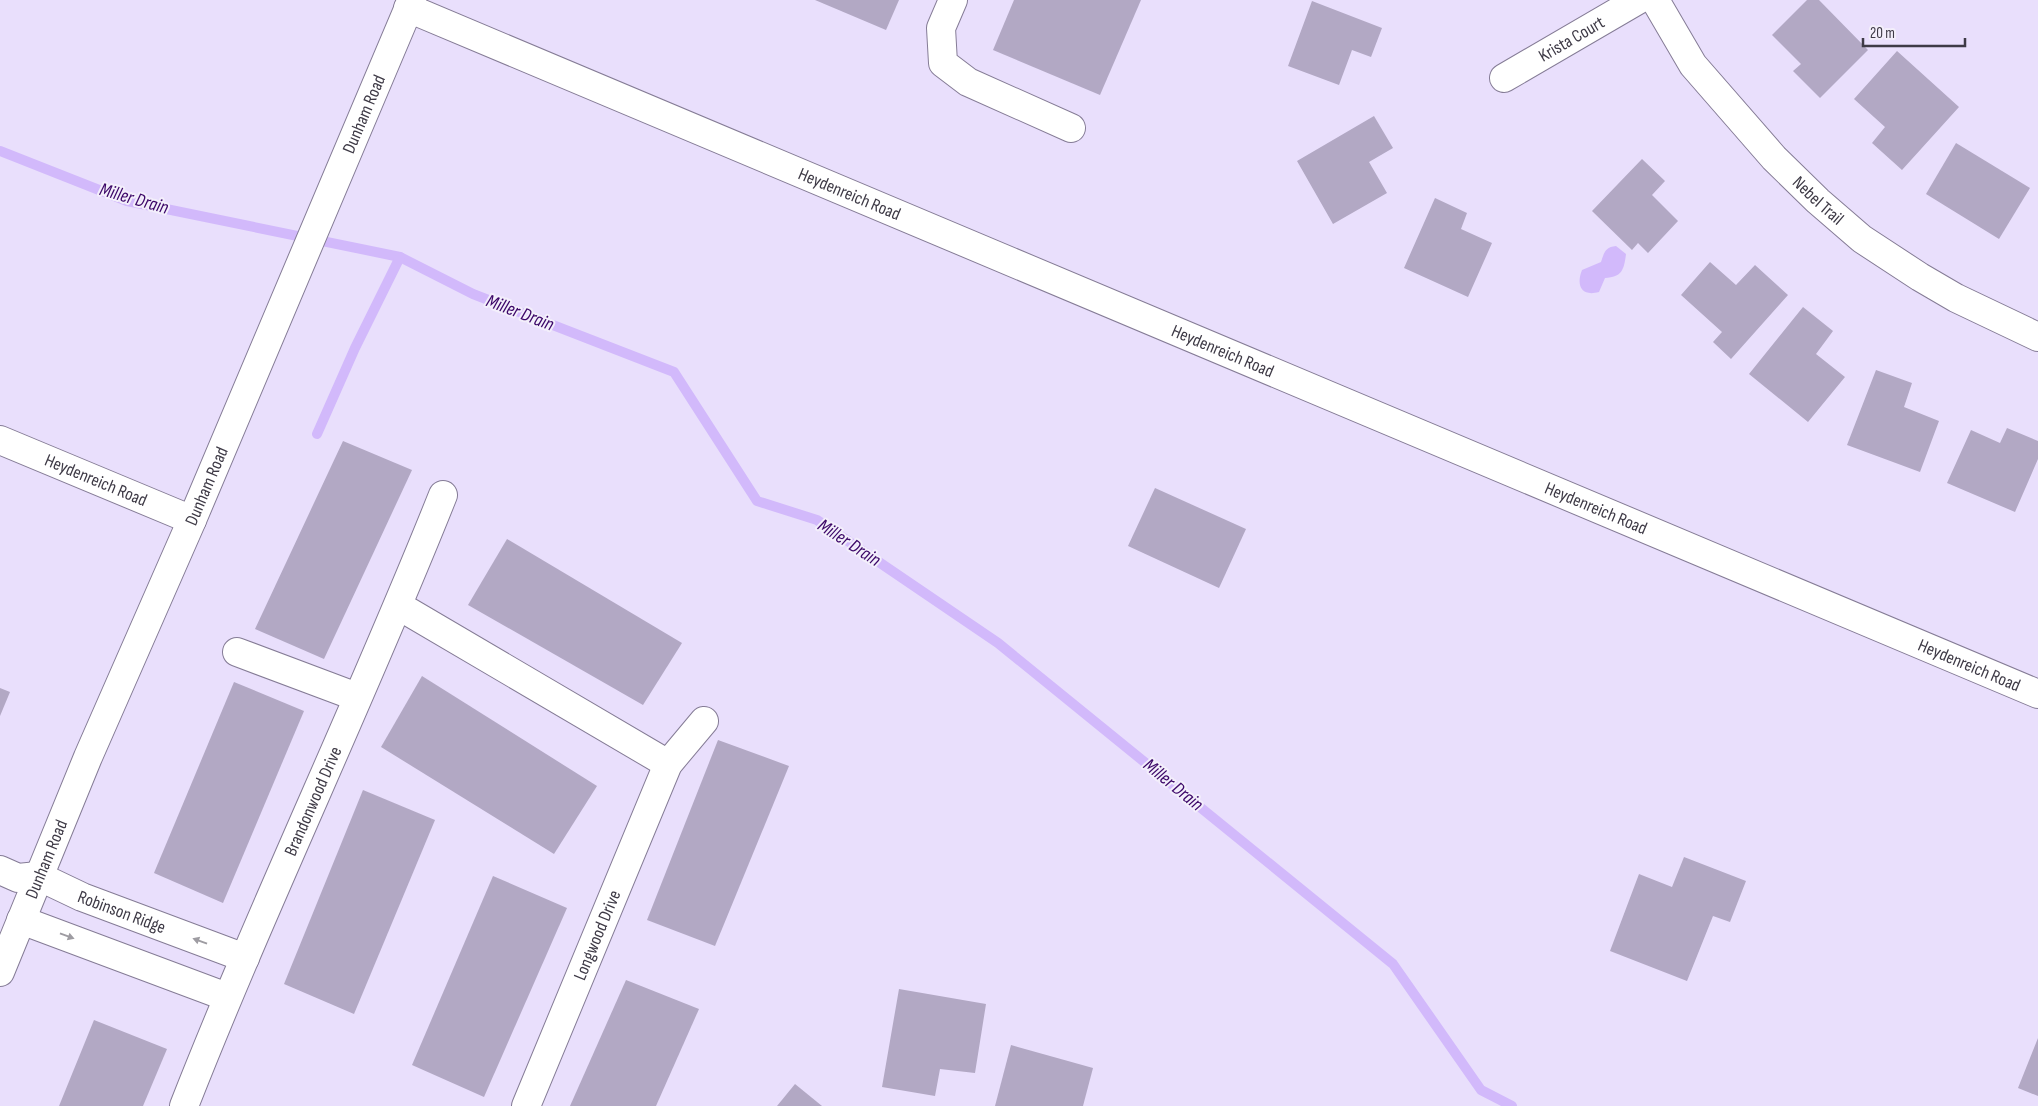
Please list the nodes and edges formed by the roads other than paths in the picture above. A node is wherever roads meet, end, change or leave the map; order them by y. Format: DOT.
graph roads {
  1 [pos="953,0"];
  2 [pos="1638,0"];
  3 [pos="1655,0"];
  4 [pos="410,4"];
  5 [pos="1504,78"];
  6 [pos="1071,128"];
  7 [pos="2038,337"];
  8 [pos="0,440"];
  9 [pos="443,495"];
  10 [pos="192,520"];
  11 [pos="399,606"];
  12 [pos="237,652"];
  13 [pos="2038,694"];
  14 [pos="357,697"];
  15 [pos="704,721"];
  16 [pos="668,764"];
  17 [pos="0,870"];
  18 [pos="38,876"];
  19 [pos="22,920"];
  20 [pos="245,958"];
  21 [pos="0,972"];
  22 [pos="227,996"];
  23 [pos="184,1106"];
  24 [pos="526,1106"];
  1 -- 6 [label="street"];
  2 -- 5 [label="street, Krista Court"];
  3 -- 7 [label="street, Nebel Trail"];
  4 -- 10 [label="street, Dunham Road"];
  4 -- 13 [label="street, Heydenreich Road"];
  8 -- 10 [label="street, Heydenreich Road"];
  9 -- 11 [label="street, Brandonwood Drive"];
  10 -- 18 [label="street, Dunham Road"];
  11 -- 14 [label="street, Brandonwood Drive"];
  11 -- 16 [label="street"];
  12 -- 14 [label="street"];
  14 -- 20 [label="street, Brandonwood Drive"];
  15 -- 16 [label="street, Longwood Drive"];
  16 -- 24 [label="street, Longwood Drive"];
  17 -- 18 [label="street, Robinson Ridge"];
  18 -- 19 [label="street, Dunham Road"];
  20 -- 18 [label="street, Robinson Ridge, one-way"];
  19 -- 21 [label="street, Dunham Road"];
  19 -- 22 [label="street, one-way"];
  20 -- 22 [label="street, Brandonwood Drive"];
  22 -- 23 [label="street, Brandonwood Drive"];
}
